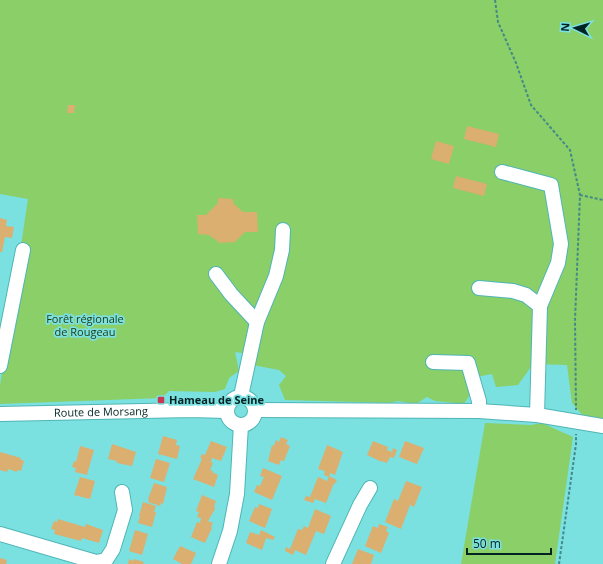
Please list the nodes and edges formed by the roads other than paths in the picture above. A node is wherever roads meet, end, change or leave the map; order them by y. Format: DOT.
graph roads {
  1 [pos="502,172"];
  2 [pos="284,230"];
  3 [pos="23,250"];
  4 [pos="216,274"];
  5 [pos="479,288"];
  6 [pos="540,306"];
  7 [pos="257,322"];
  8 [pos="433,362"];
  9 [pos="0,366"];
  10 [pos="241,396"];
  11 [pos="255,410"];
  12 [pos="226,411"];
  13 [pos="480,411"];
  14 [pos="0,414"];
  15 [pos="537,415"];
  16 [pos="241,425"];
  17 [pos="603,426"];
  18 [pos="370,488"];
  19 [pos="122,492"];
  20 [pos="0,534"];
  21 [pos="107,562"];
  22 [pos="219,564"];
  23 [pos="333,564"];
  1 -- 6 [label="street"];
  2 -- 7 [label="street"];
  3 -- 9 [label="street"];
  4 -- 7 [label="street"];
  5 -- 6 [label="street"];
  6 -- 15 [label="street"];
  7 -- 10 [label="street"];
  8 -- 13 [label="street"];
  10 -- 11 [label="street"];
  10 -- 12 [label="street"];
  11 -- 13 [label="street"];
  11 -- 16 [label="street"];
  12 -- 14 [label="street, Route de Morsang"];
  12 -- 16 [label="street"];
  13 -- 15 [label="street"];
  15 -- 17 [label="street"];
  16 -- 22 [label="street"];
  18 -- 23 [label="street"];
  19 -- 21 [label="street"];
  20 -- 21 [label="street"];
}
